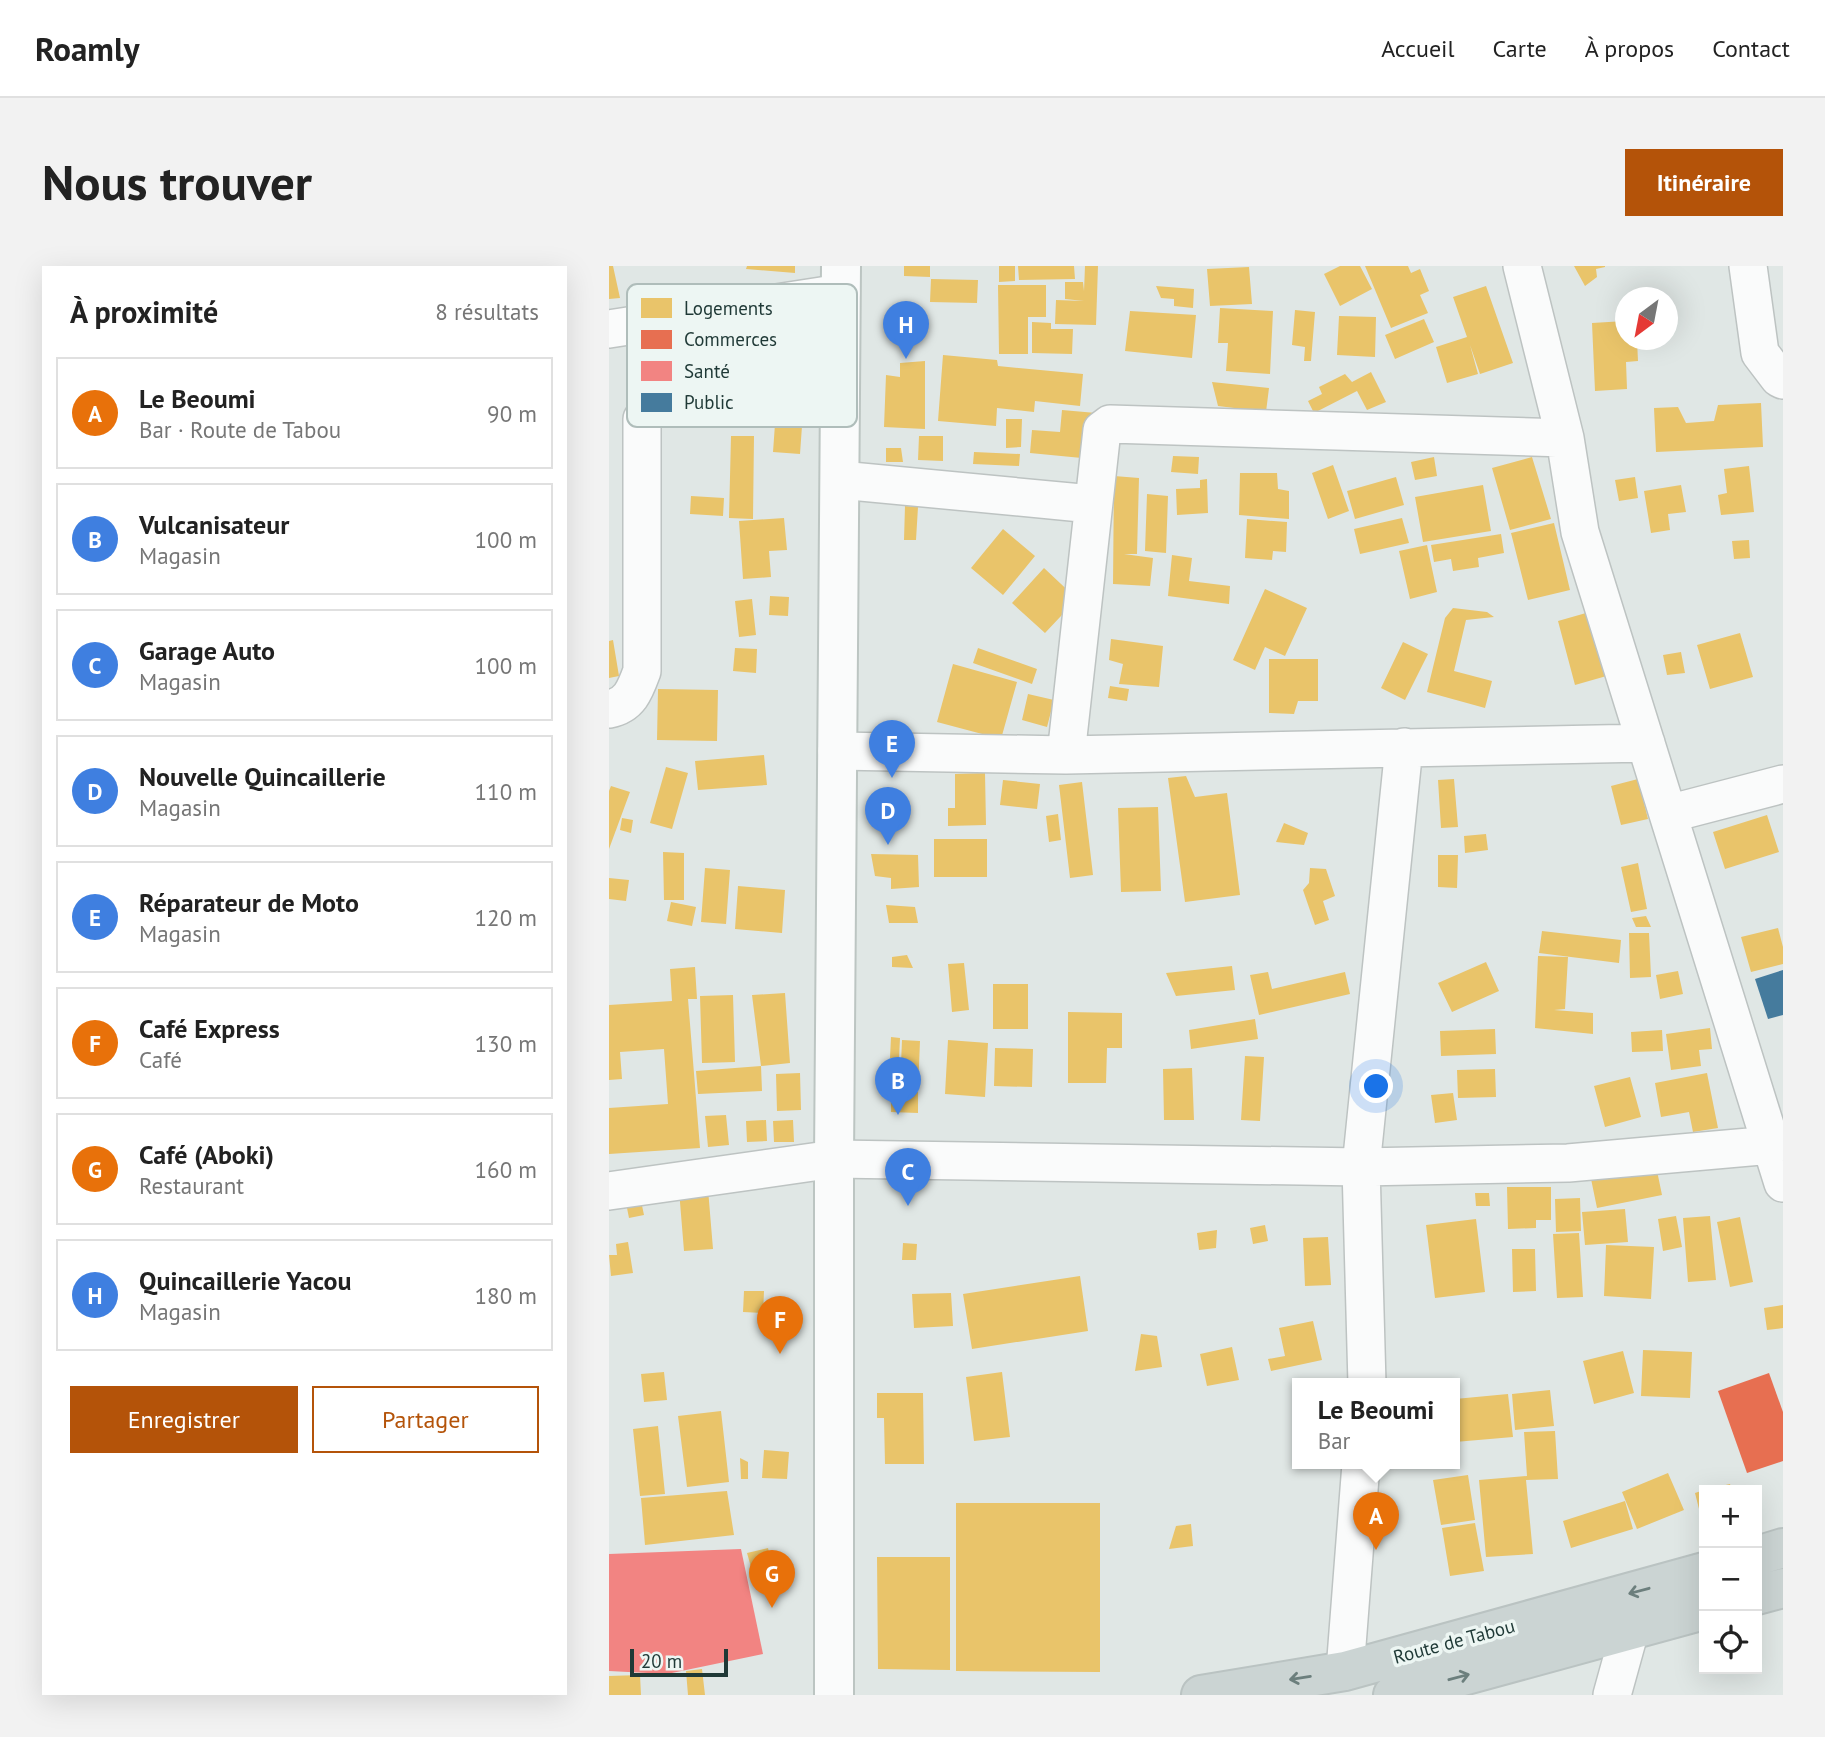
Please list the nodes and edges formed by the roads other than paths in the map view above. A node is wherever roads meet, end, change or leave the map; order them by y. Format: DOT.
graph roads {
  1 [pos="1522,266"];
  2 [pos="1748,266"];
  3 [pos="841,280"];
  4 [pos="822,284"];
  5 [pos="627,325"];
  6 [pos="609,329"];
  7 [pos="1783,380"];
  8 [pos="642,427"];
  9 [pos="840,427"];
  10 [pos="1565,438"];
  11 [pos="840,480"];
  12 [pos="1093,504"];
  13 [pos="609,709"];
  14 [pos="1646,743"];
  15 [pos="1404,747"];
  16 [pos="837,751"];
  17 [pos="1066,755"];
  18 [pos="1783,784"];
  19 [pos="1668,814"];
  20 [pos="1772,1145"];
  21 [pos="834,1159"];
  22 [pos="1361,1167"];
  23 [pos="1783,1183"];
  24 [pos="609,1191"];
  25 [pos="1367,1378"];
  26 [pos="1361,1469"];
  27 [pos="1783,1548"];
  28 [pos="1762,1554"];
  29 [pos="1699,1573"];
  30 [pos="1783,1588"];
  31 [pos="1762,1594"];
  32 [pos="1700,1611"];
  33 [pos="1630,1630"];
  34 [pos="1345,1671"];
  35 [pos="834,1695"];
  36 [pos="1201,1695"];
  37 [pos="1393,1695"];
  38 [pos="1612,1695"];
  1 -- 10 [label="street"];
  2 -- 7 [label="street"];
  3 -- 4 [label="street"];
  5 -- 6 [label="street"];
  8 -- 13 [label="street"];
  9 -- 11 [label="street"];
  10 -- 12 [label="street"];
  10 -- 14 [label="street"];
  11 -- 12 [label="street"];
  11 -- 16 [label="street"];
  12 -- 17 [label="street"];
  14 -- 15 [label="street"];
  14 -- 19 [label="street"];
  15 -- 17 [label="street"];
  15 -- 22 [label="street"];
  16 -- 17 [label="street"];
  16 -- 21 [label="street"];
  18 -- 19 [label="street"];
  19 -- 20 [label="street"];
  20 -- 22 [label="street"];
  20 -- 23 [label="street"];
  21 -- 22 [label="street"];
  21 -- 24 [label="street"];
  21 -- 35 [label="street"];
  22 -- 25 [label="street"];
  26 -- 34 [label="street"];
  27 -- 28 [label="main road"];
  29 -- 34 [label="main road, Route de Tabou, one-way"];
  30 -- 31 [label="main road"];
  32 -- 33 [label="main road, Route de Tabou"];
  37 -- 33 [label="main road, Route de Tabou, one-way"];
  33 -- 38 [label="street"];
  34 -- 36 [label="main road, Route de Tabou, one-way"];
}
